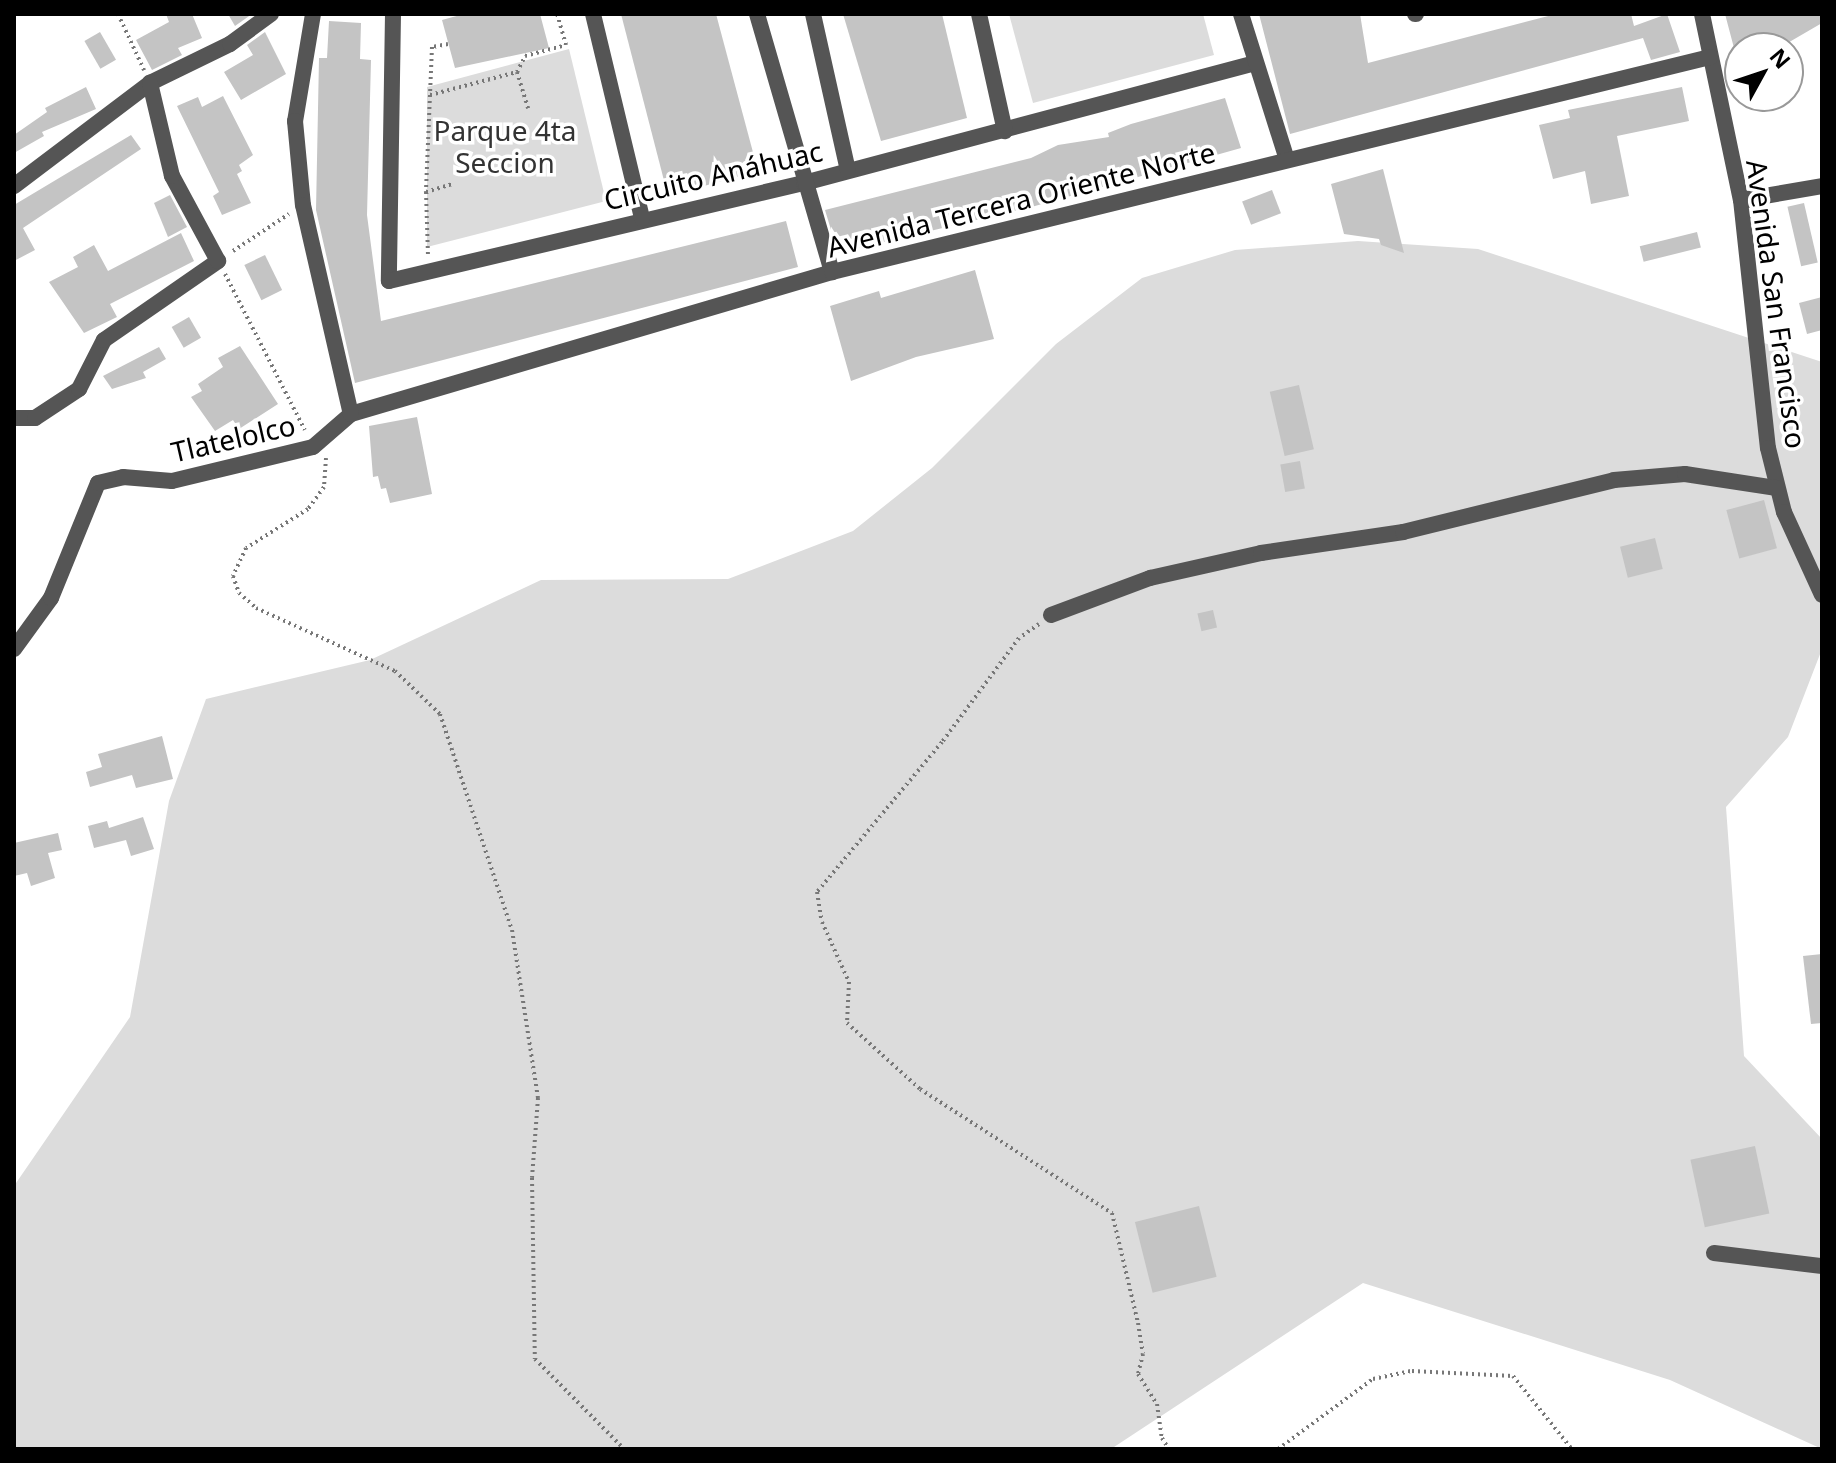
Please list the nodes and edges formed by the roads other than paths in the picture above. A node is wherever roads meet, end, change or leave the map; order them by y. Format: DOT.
graph roads {
  1 [pos="271,14"];
  2 [pos="313,14"];
  3 [pos="393,14"];
  4 [pos="593,14"];
  5 [pos="757,14"];
  6 [pos="813,14"];
  7 [pos="979,14"];
  8 [pos="1241,14"];
  9 [pos="1702,14"];
  10 [pos="1710,57"];
  11 [pos="1255,63"];
  12 [pos="150,83"];
  13 [pos="1005,131"];
  14 [pos="1287,160"];
  15 [pos="848,170"];
  16 [pos="804,183"];
  17 [pos="14,186"];
  18 [pos="1822,186"];
  19 [pos="1741,200"];
  20 [pos="642,218"];
  21 [pos="832,272"];
  22 [pos="351,414"];
  23 [pos="14,418"];
  24 [pos="1777,488"];
  25 [pos="1822,595"];
  26 [pos="1051,615"];
  27 [pos="14,649"];
  28 [pos="1714,1253"];
  29 [pos="1822,1266"];
  1 -- 12 [label="street"];
  2 -- 22 [label="street"];
  3 -- 20 [label="street, Circuito Anáhuac"];
  4 -- 20 [label="street"];
  5 -- 16 [label="street"];
  6 -- 15 [label="street"];
  7 -- 13 [label="street"];
  8 -- 11 [label="street"];
  9 -- 10 [label="street, Avenida San Francisco"];
  10 -- 14 [label="street, Avenida Tercera Oriente Norte"];
  10 -- 19 [label="street, Avenida San Francisco"];
  11 -- 13 [label="street, Circuito Anáhuac"];
  11 -- 14 [label="street"];
  12 -- 17 [label="street"];
  12 -- 23 [label="street"];
  13 -- 15 [label="street, Circuito Anáhuac"];
  14 -- 21 [label="street, Avenida Tercera Oriente Norte"];
  15 -- 16 [label="street, Circuito Anáhuac"];
  16 -- 20 [label="street, Circuito Anáhuac"];
  16 -- 21 [label="street"];
  18 -- 19 [label="street"];
  19 -- 24 [label="street, Avenida San Francisco"];
  21 -- 22 [label="street, Avenida Tercera Oriente Norte"];
  22 -- 27 [label="street, Tlatelolco"];
  24 -- 25 [label="street, Avenida San Francisco"];
  24 -- 26 [label="street"];
  28 -- 29 [label="street"];
}
